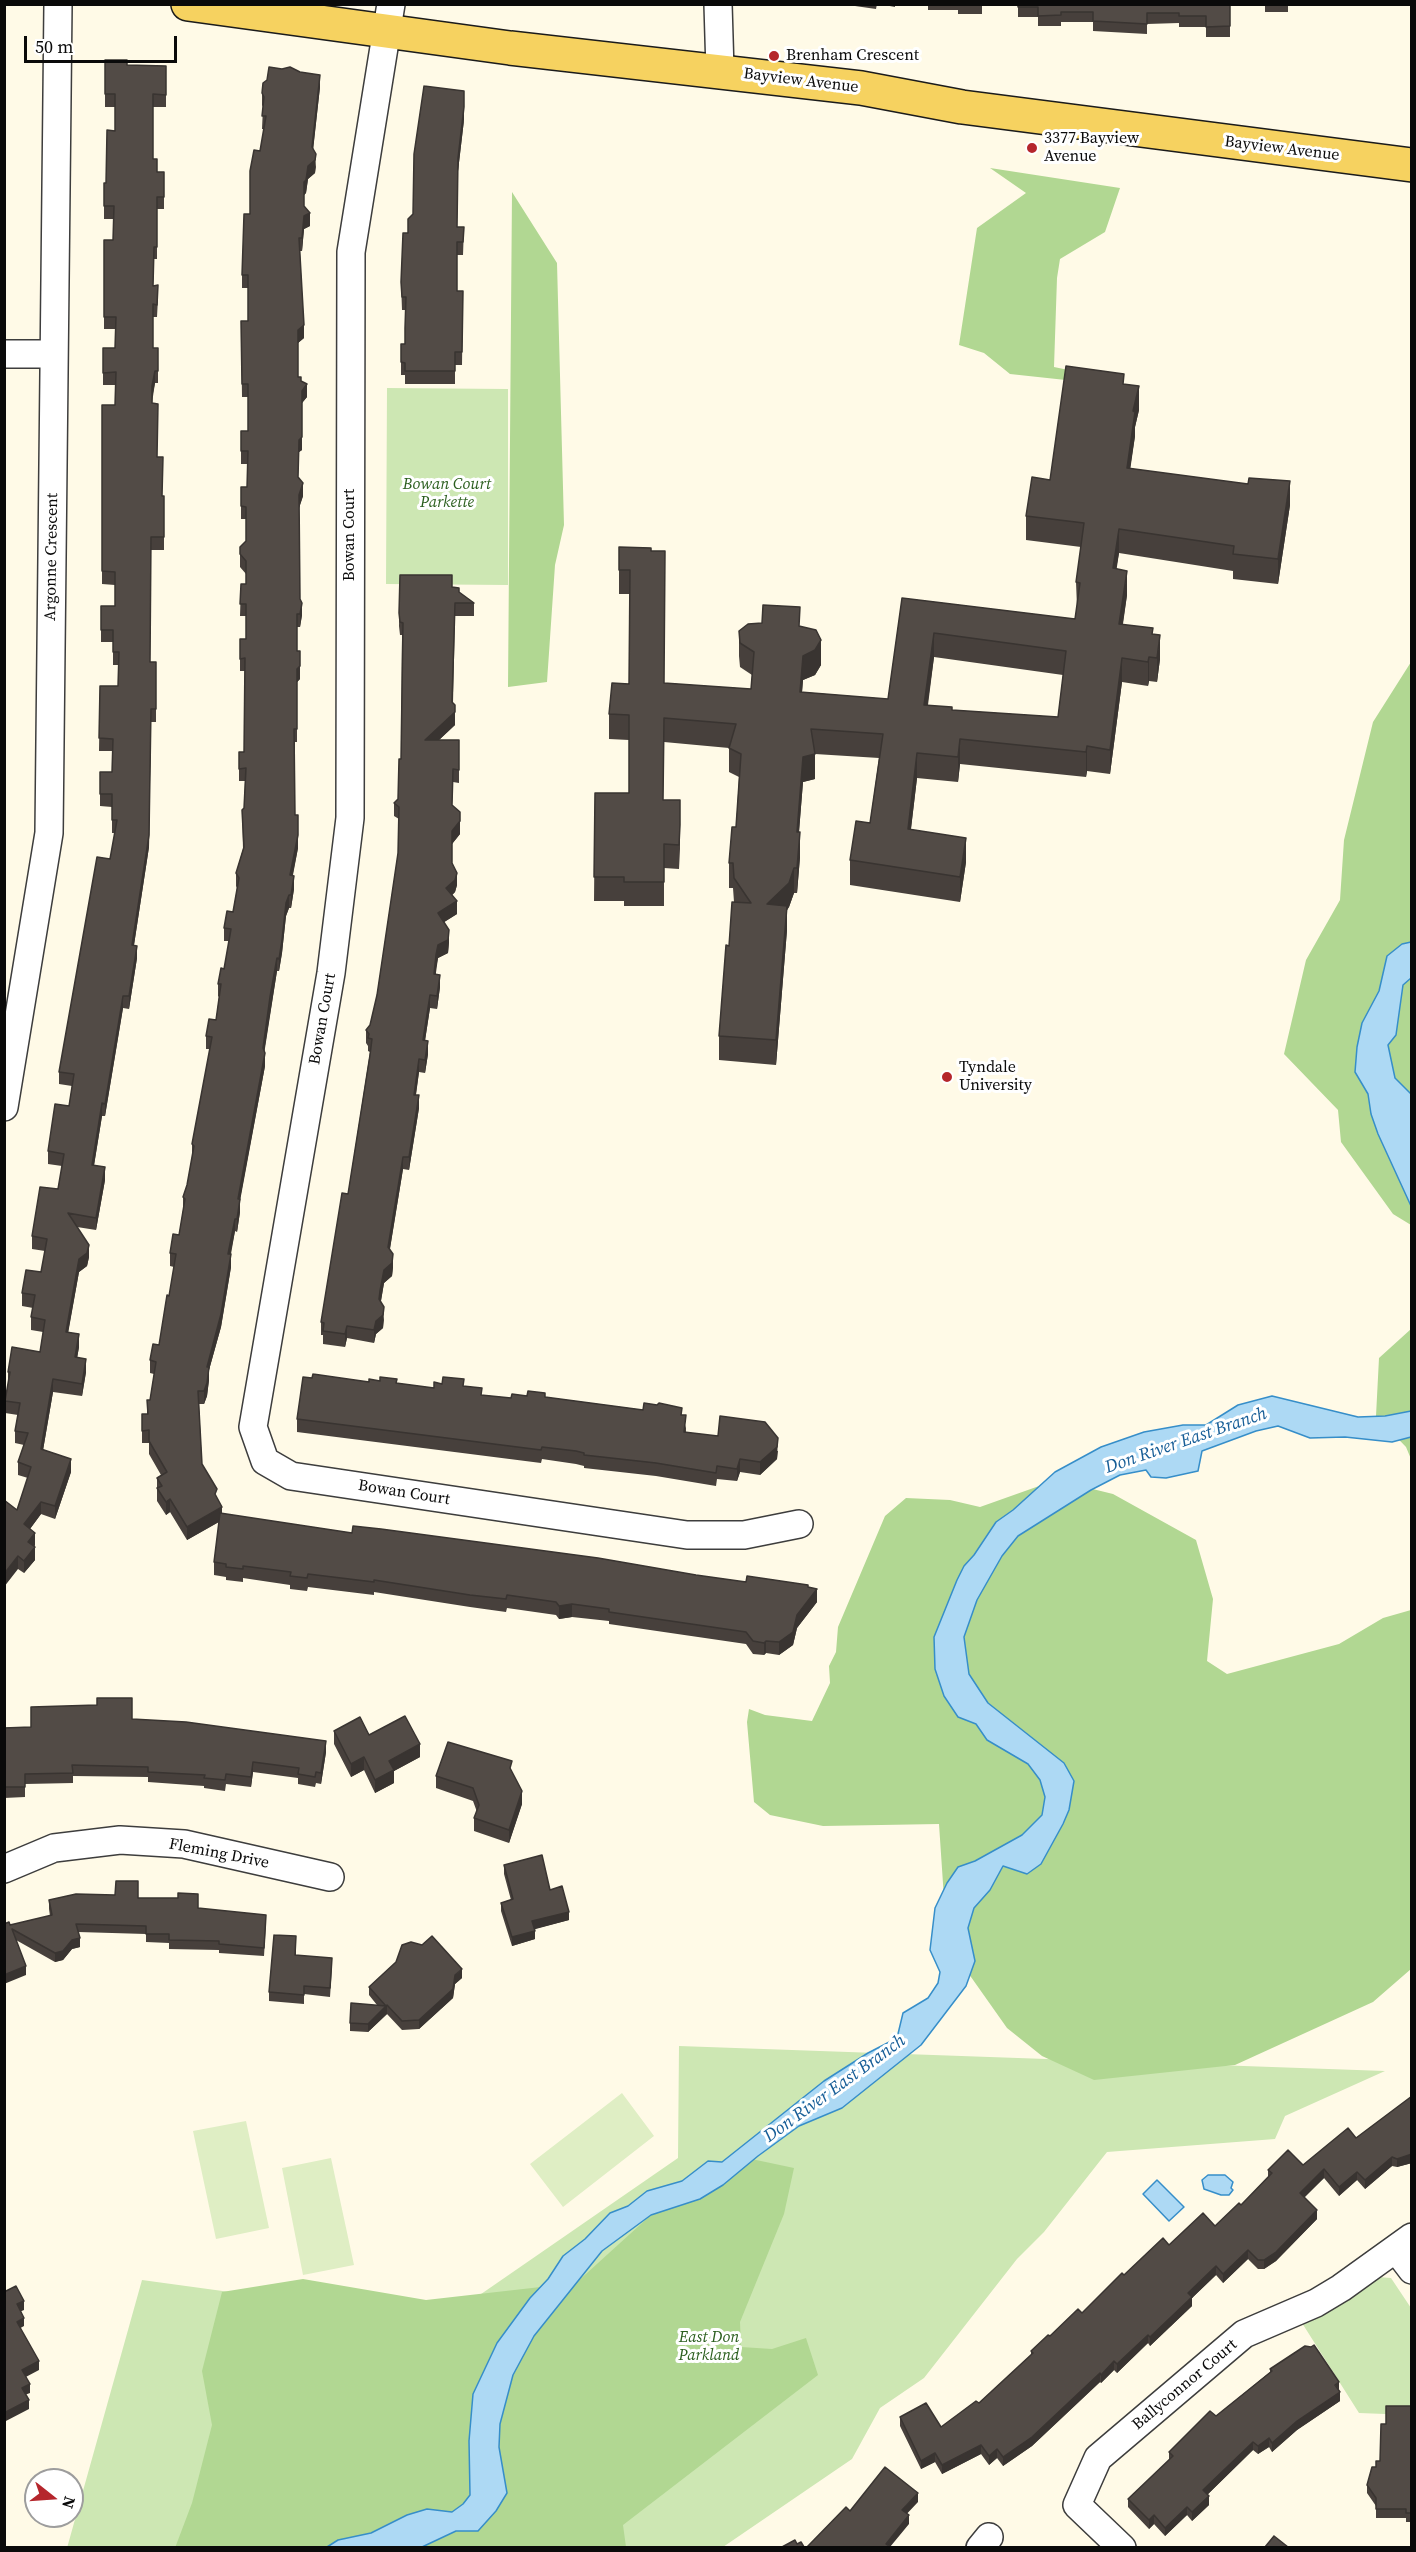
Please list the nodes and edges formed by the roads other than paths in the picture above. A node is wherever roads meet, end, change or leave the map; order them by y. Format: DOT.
graph roads {
  1 [pos="58,4"];
  2 [pos="188,4"];
  3 [pos="718,4"];
  4 [pos="388,18"];
  5 [pos="720,71"];
  6 [pos="1412,165"];
  7 [pos="4,354"];
  8 [pos="54,354"];
  9 [pos="4,1107"];
  10 [pos="799,1524"];
  11 [pos="4,1869"];
  12 [pos="330,1877"];
  13 [pos="1406,2252"];
  14 [pos="1122,2547"];
  1 -- 8 [label="street, Argonne Crescent"];
  2 -- 4 [label="main road, Bayview Avenue"];
  3 -- 5 [label="street"];
  4 -- 5 [label="main road, Bayview Avenue"];
  4 -- 10 [label="street, Bowan Court"];
  5 -- 6 [label="main road, Bayview Avenue"];
  7 -- 8 [label="street"];
  8 -- 9 [label="street, Argonne Crescent"];
  11 -- 12 [label="street, Fleming Drive"];
  13 -- 14 [label="street, Ballyconnor Court"];
}
